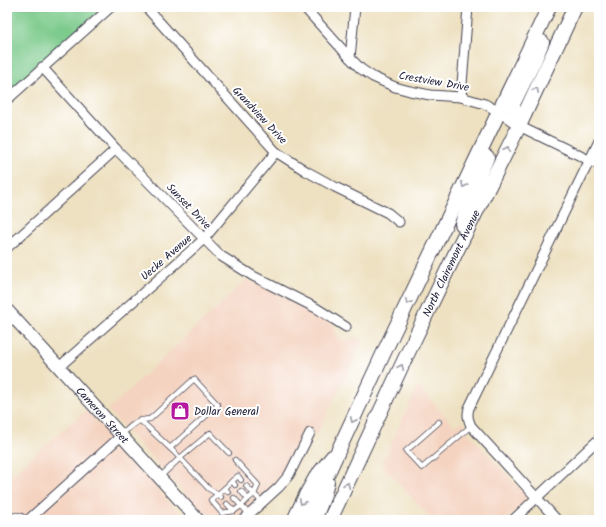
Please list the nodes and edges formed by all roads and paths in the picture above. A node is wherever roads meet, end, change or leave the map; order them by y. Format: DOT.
graph roads {
  1 [pos="111,7"];
  2 [pos="146,7"];
  3 [pos="304,7"];
  4 [pos="355,7"];
  5 [pos="468,7"];
  6 [pos="550,7"];
  7 [pos="575,7"];
  8 [pos="350,58"];
  9 [pos="42,68"];
  10 [pos="461,97"];
  11 [pos="7,100"];
  12 [pos="499,112"];
  13 [pos="519,126"];
  14 [pos="599,141"];
  15 [pos="116,149"];
  16 [pos="276,152"];
  17 [pos="589,160"];
  18 [pos="599,165"];
  19 [pos="399,222"];
  20 [pos="204,239"];
  21 [pos="7,248"];
  22 [pos="452,262"];
  23 [pos="7,310"];
  24 [pos="346,327"];
  25 [pos="59,367"];
  26 [pos="140,420"];
  27 [pos="439,422"];
  28 [pos="469,422"];
  29 [pos="310,433"];
  30 [pos="121,436"];
  31 [pos="599,439"];
  32 [pos="170,448"];
  33 [pos="340,448"];
  34 [pos="229,454"];
  35 [pos="180,458"];
  36 [pos="235,460"];
  37 [pos="334,461"];
  38 [pos="244,470"];
  39 [pos="159,478"];
  40 [pos="246,486"];
  41 [pos="241,491"];
  42 [pos="254,494"];
  43 [pos="220,496"];
  44 [pos="234,498"];
  45 [pos="537,498"];
  46 [pos="248,499"];
  47 [pos="262,502"];
  48 [pos="227,504"];
  49 [pos="241,506"];
  50 [pos="234,511"];
  51 [pos="246,517"];
  52 [pos="10,520"];
  53 [pos="27,520"];
  54 [pos="198,520"];
  55 [pos="293,520"];
  56 [pos="306,520"];
  57 [pos="315,520"];
  58 [pos="330,520"];
  59 [pos="513,520"];
  60 [pos="557,520"];
  1 -- 9 [label="street"];
  2 -- 16 [label="street, Grandview Drive"];
  3 -- 8 [label="street, Crestview Drive"];
  4 -- 8 [label="street"];
  5 -- 10 [label="street"];
  6 -- 12 [label="main road, North Clairemont Avenue"];
  6 -- 13 [label="main road"];
  13 -- 7 [label="main road, North Clairemont Avenue, one-way"];
  8 -- 10 [label="street, Crestview Drive"];
  9 -- 11 [label="street"];
  9 -- 15 [label="street, Sunset Drive"];
  10 -- 12 [label="street, Crestview Drive"];
  12 -- 13 [label="street, Crestview Drive"];
  12 -- 22 [label="main road"];
  12 -- 33 [label="main road, North Clairemont Avenue, one-way"];
  13 -- 17 [label="street, Crestview Drive"];
  22 -- 13 [label="main road, North Clairemont Avenue, one-way"];
  14 -- 17 [label="street"];
  15 -- 20 [label="street, Sunset Drive"];
  15 -- 21 [label="street"];
  16 -- 19 [label="street, Grandview Drive"];
  16 -- 20 [label="street, Uecke Avenue"];
  17 -- 18 [label="street, Crestview Drive"];
  17 -- 28 [label="street"];
  20 -- 24 [label="street, Sunset Drive"];
  20 -- 25 [label="street, Uecke Avenue"];
  58 -- 22 [label="main road, North Clairemont Avenue, one-way"];
  23 -- 25 [label="main road, Cameron Street"];
  25 -- 30 [label="main road, Cameron Street"];
  26 -- 30 [label="lane"];
  26 -- 32 [label="lane"];
  26 -- 32 [label="lane"];
  27 -- 28 [label="lane"];
  28 -- 45 [label="street"];
  29 -- 47 [label="street"];
  30 -- 39 [label="main road, Cameron Street"];
  30 -- 53 [label="street"];
  31 -- 45 [label="street"];
  32 -- 35 [label="lane"];
  33 -- 37 [label="main road, North Clairemont Avenue"];
  33 -- 55 [label="main road, one-way"];
  34 -- 35 [label="lane"];
  35 -- 39 [label="lane"];
  35 -- 43 [label="lane"];
  36 -- 38 [label="lane"];
  37 -- 56 [label="main road, North Clairemont Avenue"];
  37 -- 57 [label="main road"];
  38 -- 42 [label="lane"];
  38 -- 43 [label="lane"];
  39 -- 54 [label="main road, Cameron Street"];
  40 -- 42 [label="lane"];
  41 -- 46 [label="lane"];
  42 -- 46 [label="lane"];
  42 -- 47 [label="lane"];
  43 -- 50 [label="lane"];
  44 -- 49 [label="lane"];
  45 -- 59 [label="street"];
  45 -- 60 [label="street"];
  46 -- 49 [label="lane"];
  47 -- 51 [label="street"];
  48 -- 50 [label="lane"];
  49 -- 50 [label="lane"];
  49 -- 51 [label="lane"];
  52 -- 53 [label="lane"];
}
